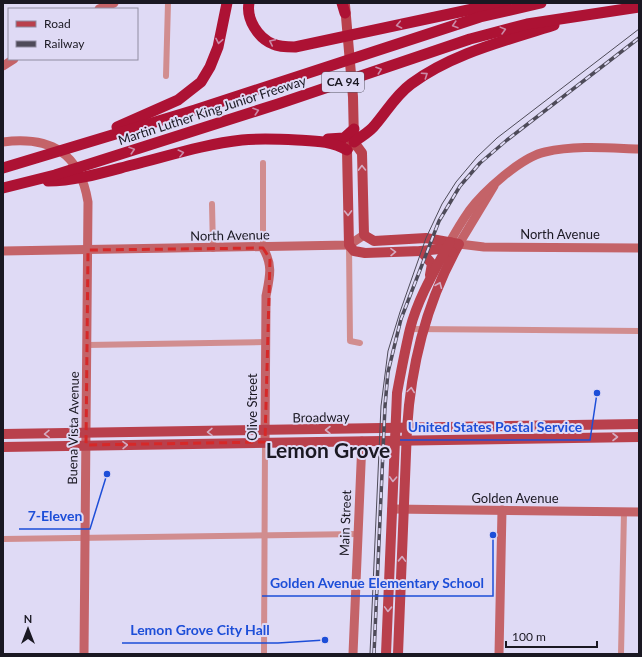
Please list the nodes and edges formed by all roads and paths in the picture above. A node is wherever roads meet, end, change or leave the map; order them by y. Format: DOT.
graph roads {
  1 [pos="114,3"];
  2 [pos="168,3"];
  3 [pos="227,3"];
  4 [pos="249,3"];
  5 [pos="541,3"];
  6 [pos="344,6"];
  7 [pos="639,6"];
  8 [pos="520,7"];
  9 [pos="102,8"];
  10 [pos="593,13"];
  11 [pos="12,60"];
  12 [pos="3,66"];
  13 [pos="166,76"];
  14 [pos="354,129"];
  15 [pos="320,141"];
  16 [pos="5,142"];
  17 [pos="75,145"];
  18 [pos="350,146"];
  19 [pos="639,148"];
  20 [pos="263,162"];
  21 [pos="3,168"];
  22 [pos="57,178"];
  23 [pos="348,180"];
  24 [pos="3,188"];
  25 [pos="362,188"];
  26 [pos="212,204"];
  27 [pos="364,235"];
  28 [pos="349,245"];
  29 [pos="452,247"];
  30 [pos="263,248"];
  31 [pos="639,248"];
  32 [pos="213,249"];
  33 [pos="88,250"];
  34 [pos="3,251"];
  35 [pos="421,251"];
  36 [pos="427,284"];
  37 [pos="423,328"];
  38 [pos="410,329"];
  39 [pos="639,331"];
  40 [pos="266,342"];
  41 [pos="360,343"];
  42 [pos="87,345"];
  43 [pos="639,424"];
  44 [pos="396,429"];
  45 [pos="407,429"];
  46 [pos="265,431"];
  47 [pos="86,433"];
  48 [pos="3,434"];
  49 [pos="639,437"];
  50 [pos="395,440"];
  51 [pos="407,440"];
  52 [pos="362,441"];
  53 [pos="265,442"];
  54 [pos="86,445"];
  55 [pos="3,447"];
  56 [pos="392,509"];
  57 [pos="403,509"];
  58 [pos="502,510"];
  59 [pos="624,512"];
  60 [pos="639,512"];
  61 [pos="358,534"];
  62 [pos="264,535"];
  63 [pos="85,538"];
  64 [pos="3,539"];
  65 [pos="84,654"];
  66 [pos="264,654"];
  67 [pos="353,654"];
  68 [pos="386,654"];
  69 [pos="398,654"];
  70 [pos="499,654"];
  71 [pos="622,654"];
  1 -- 9 [label="street"];
  2 -- 13 [label="street"];
  3 -- 17 [label="highway, one-way"];
  8 -- 4 [label="highway, one-way"];
  5 -- 8 [label="highway, Martin Luther King Junior Freeway / CA 94"];
  6 -- 14 [label="main road"];
  7 -- 10 [label="highway, Martin Luther King Junior Freeway / CA 94"];
  8 -- 17 [label="highway, Martin Luther King Junior Freeway / CA 94, one-way"];
  18 -- 10 [label="highway, one-way"];
  22 -- 10 [label="highway, Martin Luther King Junior Freeway / CA 94, one-way"];
  11 -- 12 [label="street"];
  14 -- 15 [label="highway"];
  14 -- 18 [label="main road"];
  15 -- 18 [label="highway"];
  22 -- 15 [label="highway, one-way"];
  16 -- 33 [label="street, Buena Vista Avenue"];
  17 -- 21 [label="highway, Martin Luther King Junior Freeway / CA 94"];
  18 -- 23 [label="main road"];
  25 -- 18 [label="main road, one-way"];
  19 -- 29 [label="street"];
  20 -- 30 [label="street, Olive Street"];
  22 -- 24 [label="highway"];
  23 -- 25 [label="main road"];
  23 -- 28 [label="main road, one-way"];
  25 -- 27 [label="main road"];
  26 -- 32 [label="street"];
  27 -- 28 [label="street"];
  27 -- 29 [label="main road, North Avenue"];
  28 -- 30 [label="street, North Avenue"];
  28 -- 35 [label="main road, North Avenue, one-way"];
  28 -- 41 [label="street"];
  29 -- 31 [label="street, North Avenue"];
  29 -- 35 [label="main road, North Avenue"];
  29 -- 36 [label="main road"];
  37 -- 29 [label="main road, one-way"];
  30 -- 32 [label="street, North Avenue"];
  30 -- 40 [label="street, Olive Street"];
  32 -- 33 [label="street, North Avenue"];
  33 -- 34 [label="street, North Avenue"];
  33 -- 42 [label="street, Buena Vista Avenue"];
  35 -- 36 [label="main road"];
  36 -- 38 [label="main road"];
  37 -- 38 [label="street"];
  37 -- 39 [label="street"];
  45 -- 37 [label="main road, one-way"];
  38 -- 44 [label="main road"];
  40 -- 42 [label="street"];
  40 -- 46 [label="street, Olive Street"];
  42 -- 47 [label="street, Buena Vista Avenue"];
  43 -- 45 [label="main road, Broadway"];
  44 -- 45 [label="main road, Broadway"];
  44 -- 46 [label="main road, Broadway, one-way"];
  44 -- 50 [label="main road"];
  45 -- 51 [label="main road"];
  46 -- 47 [label="main road, Broadway, one-way"];
  46 -- 53 [label="street, Olive Street"];
  47 -- 48 [label="main road, Broadway, one-way"];
  47 -- 54 [label="street, Buena Vista Avenue"];
  51 -- 49 [label="main road, Broadway, one-way"];
  50 -- 51 [label="main road, Broadway"];
  50 -- 52 [label="main road, Broadway"];
  50 -- 56 [label="main road, one-way"];
  51 -- 57 [label="main road"];
  52 -- 53 [label="main road, Broadway"];
  52 -- 61 [label="street, Main Street"];
  54 -- 53 [label="main road, Broadway, one-way"];
  53 -- 62 [label="street, Olive Street"];
  54 -- 55 [label="main road, Broadway"];
  54 -- 63 [label="street, Buena Vista Avenue"];
  56 -- 57 [label="street, Golden Avenue"];
  56 -- 68 [label="main road, one-way"];
  57 -- 58 [label="street, Golden Avenue"];
  69 -- 57 [label="main road, one-way"];
  58 -- 59 [label="street, Golden Avenue"];
  58 -- 70 [label="street"];
  59 -- 60 [label="street, Golden Avenue"];
  59 -- 71 [label="street"];
  61 -- 62 [label="street"];
  61 -- 67 [label="street, Main Street"];
  62 -- 63 [label="street"];
  62 -- 66 [label="street, Olive Street"];
  63 -- 64 [label="street"];
  63 -- 65 [label="street, Buena Vista Avenue"];
}
